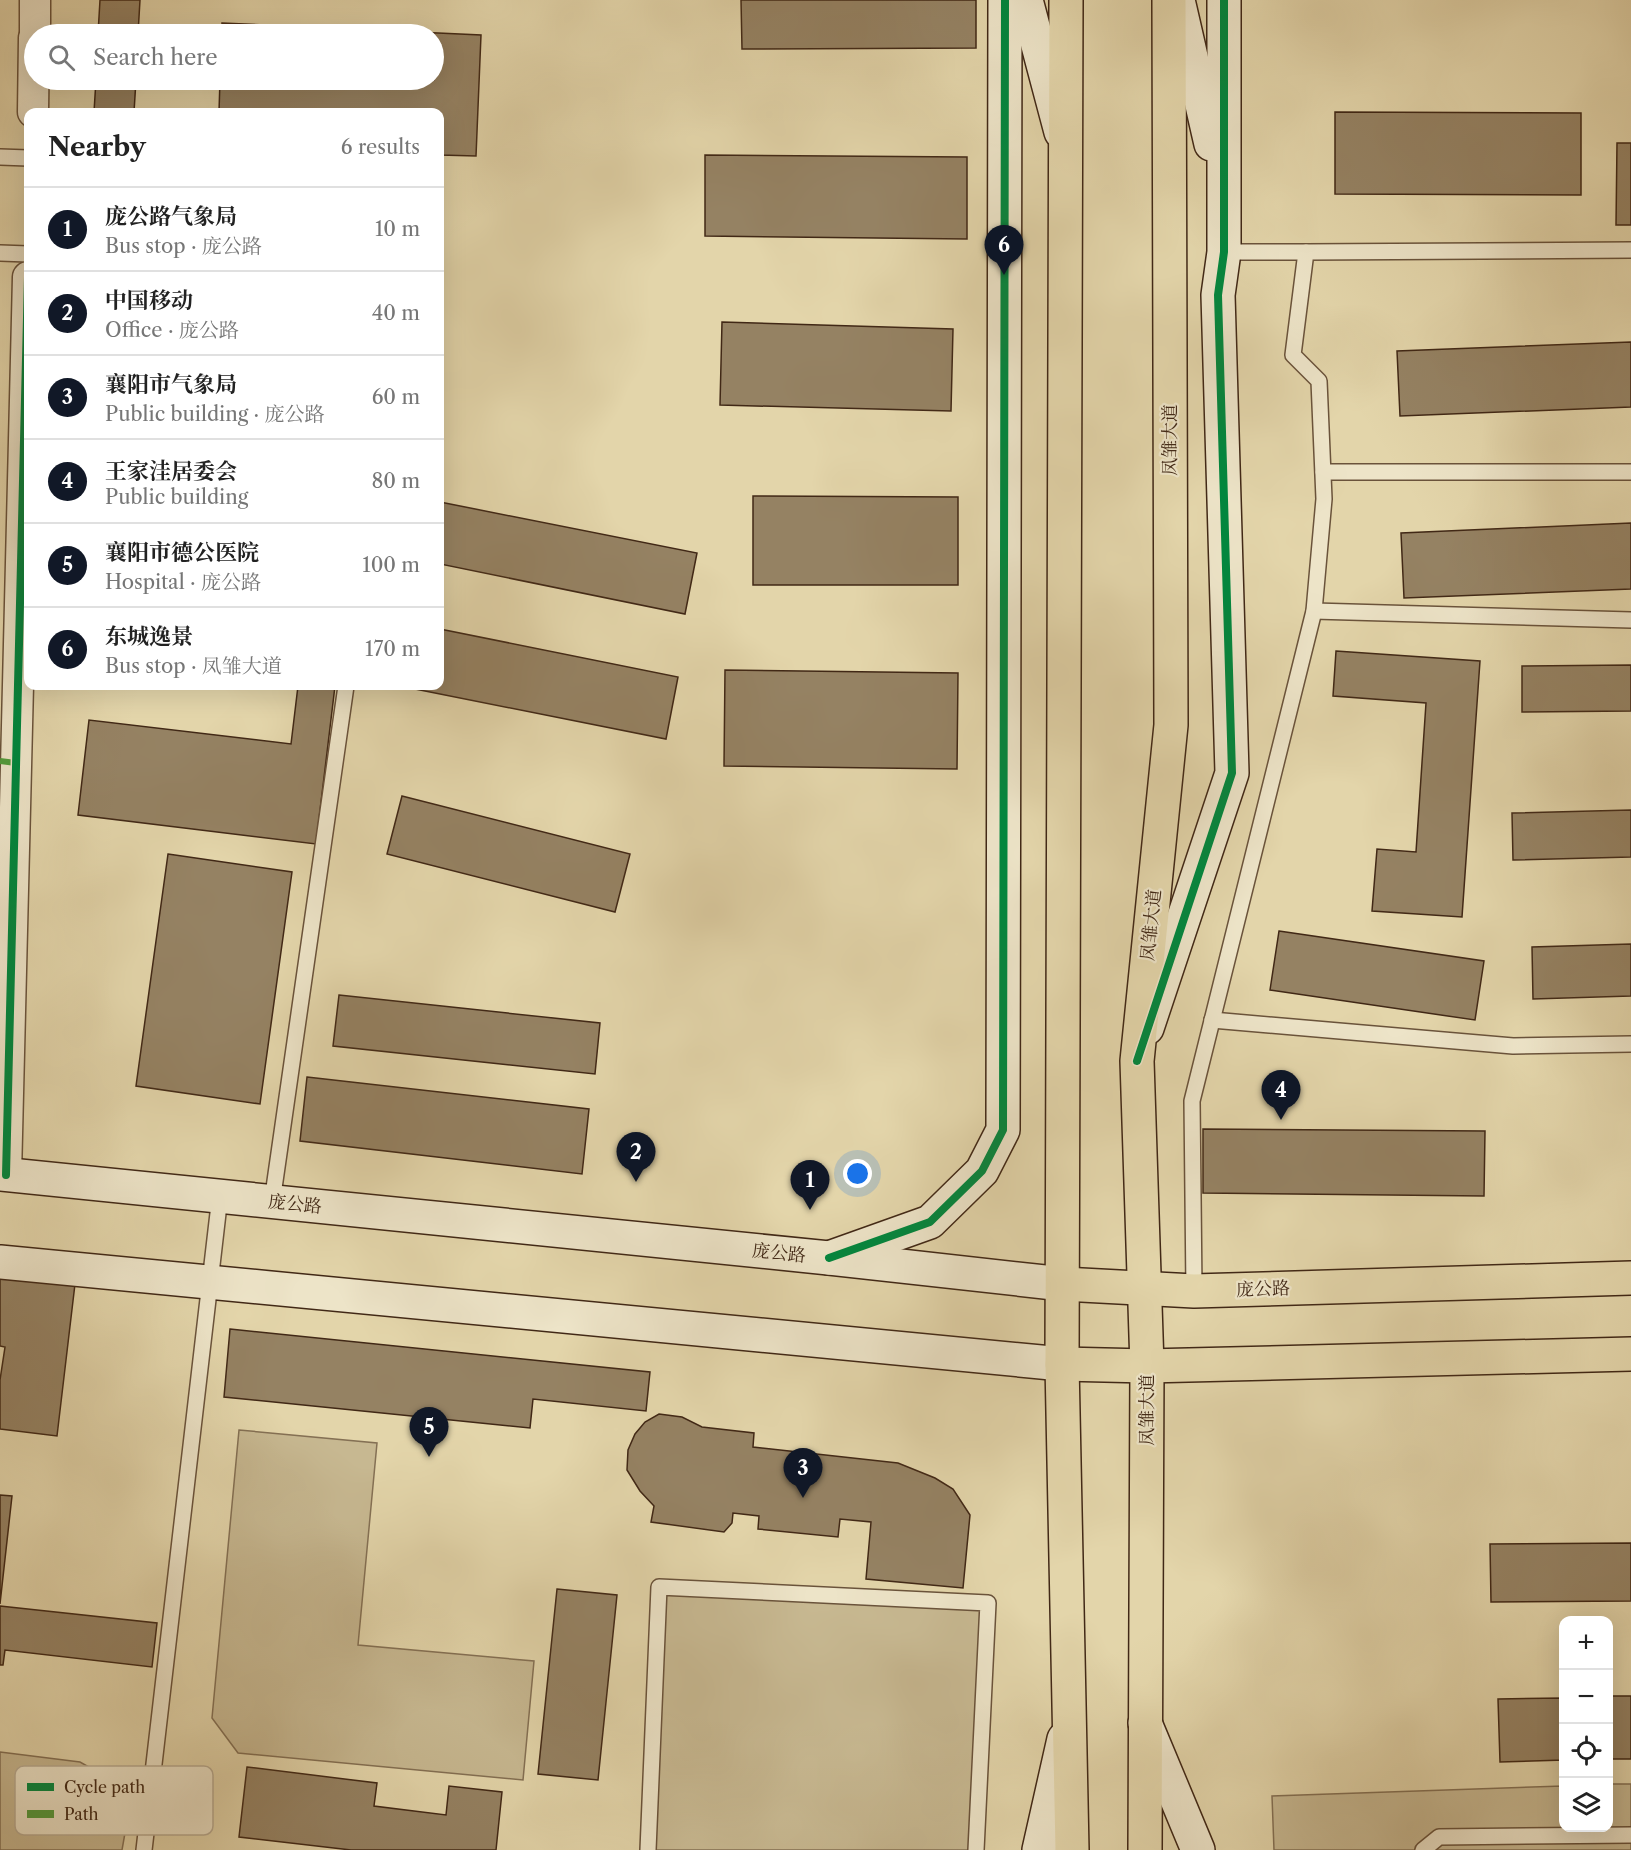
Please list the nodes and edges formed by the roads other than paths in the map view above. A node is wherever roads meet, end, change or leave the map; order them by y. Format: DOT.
graph roads {
  1 [pos="35,0"];
  2 [pos="1005,0"];
  3 [pos="1026,0"];
  4 [pos="1066,0"];
  5 [pos="1169,0"];
  6 [pos="1178,0"];
  7 [pos="1224,0"];
  8 [pos="35,24"];
  9 [pos="34,90"];
  10 [pos="33,108"];
  11 [pos="1065,149"];
  12 [pos="0,157"];
  13 [pos="24,158"];
  14 [pos="1224,201"];
  15 [pos="1631,250"];
  16 [pos="1224,252"];
  17 [pos="1306,252"];
  18 [pos="0,253"];
  19 [pos="24,254"];
  20 [pos="24,374"];
  21 [pos="1323,472"];
  22 [pos="1631,472"];
  23 [pos="1314,611"];
  24 [pos="1631,620"];
  25 [pos="345,690"];
  26 [pos="8,762"];
  27 [pos="1212,1020"];
  28 [pos="1631,1044"];
  29 [pos="4,1060"];
  30 [pos="1137,1061"];
  31 [pos="3,1175"];
  32 [pos="220,1196"];
  33 [pos="272,1202"];
  34 [pos="829,1258"];
  35 [pos="0,1262"];
  36 [pos="1631,1278"];
  37 [pos="210,1283"];
  38 [pos="1063,1284"];
  39 [pos="1144,1290"];
  40 [pos="1194,1291"];
  41 [pos="1631,1354"];
  42 [pos="1062,1364"];
  43 [pos="1147,1366"];
  44 [pos="1069,1717"];
  45 [pos="1145,1723"];
  46 [pos="154,1766"];
  47 [pos="146,1835"];
  48 [pos="1631,1835"];
  49 [pos="144,1850"];
  50 [pos="648,1850"];
  51 [pos="976,1850"];
  52 [pos="1039,1850"];
  53 [pos="1072,1850"];
  54 [pos="1144,1850"];
  55 [pos="1198,1850"];
  56 [pos="1423,1850"];
  1 -- 8 [label="street"];
  2 -- 34 [label="street"];
  3 -- 11 [label="street"];
  4 -- 11 [label="main road"];
  5 -- 30 [label="main road, 凤雏大道"];
  6 -- 14 [label="street"];
  7 -- 14 [label="street"];
  9 -- 10 [label="street"];
  11 -- 38 [label="main road"];
  12 -- 13 [label="lane"];
  14 -- 16 [label="street"];
  15 -- 17 [label="lane"];
  16 -- 17 [label="lane"];
  16 -- 30 [label="street"];
  17 -- 21 [label="lane"];
  18 -- 19 [label="lane"];
  20 -- 26 [label="street"];
  21 -- 22 [label="lane"];
  21 -- 23 [label="lane"];
  23 -- 24 [label="lane"];
  23 -- 27 [label="lane"];
  25 -- 33 [label="lane"];
  26 -- 29 [label="street"];
  27 -- 28 [label="lane"];
  27 -- 40 [label="lane"];
  29 -- 31 [label="street"];
  30 -- 39 [label="main road, 凤雏大道"];
  31 -- 32 [label="street, 庞公路"];
  32 -- 33 [label="street, 庞公路"];
  32 -- 37 [label="lane"];
  33 -- 34 [label="street, 庞公路"];
  34 -- 38 [label="street, 庞公路"];
  35 -- 37 [label="street"];
  36 -- 40 [label="main road, 庞公路"];
  37 -- 42 [label="street"];
  37 -- 46 [label="lane"];
  38 -- 39 [label="main road, 庞公路"];
  38 -- 42 [label="main road"];
  39 -- 40 [label="main road, 庞公路"];
  39 -- 43 [label="main road, 凤雏大道"];
  41 -- 43 [label="main road"];
  42 -- 43 [label="main road"];
  42 -- 44 [label="main road"];
  43 -- 45 [label="main road, 凤雏大道"];
  44 -- 52 [label="street"];
  44 -- 53 [label="main road"];
  45 -- 54 [label="main road, 凤雏大道"];
  45 -- 55 [label="street"];
  47 -- 49 [label="lane"];
  48 -- 56 [label="lane"];
  50 -- 51 [label="lane"];
}
